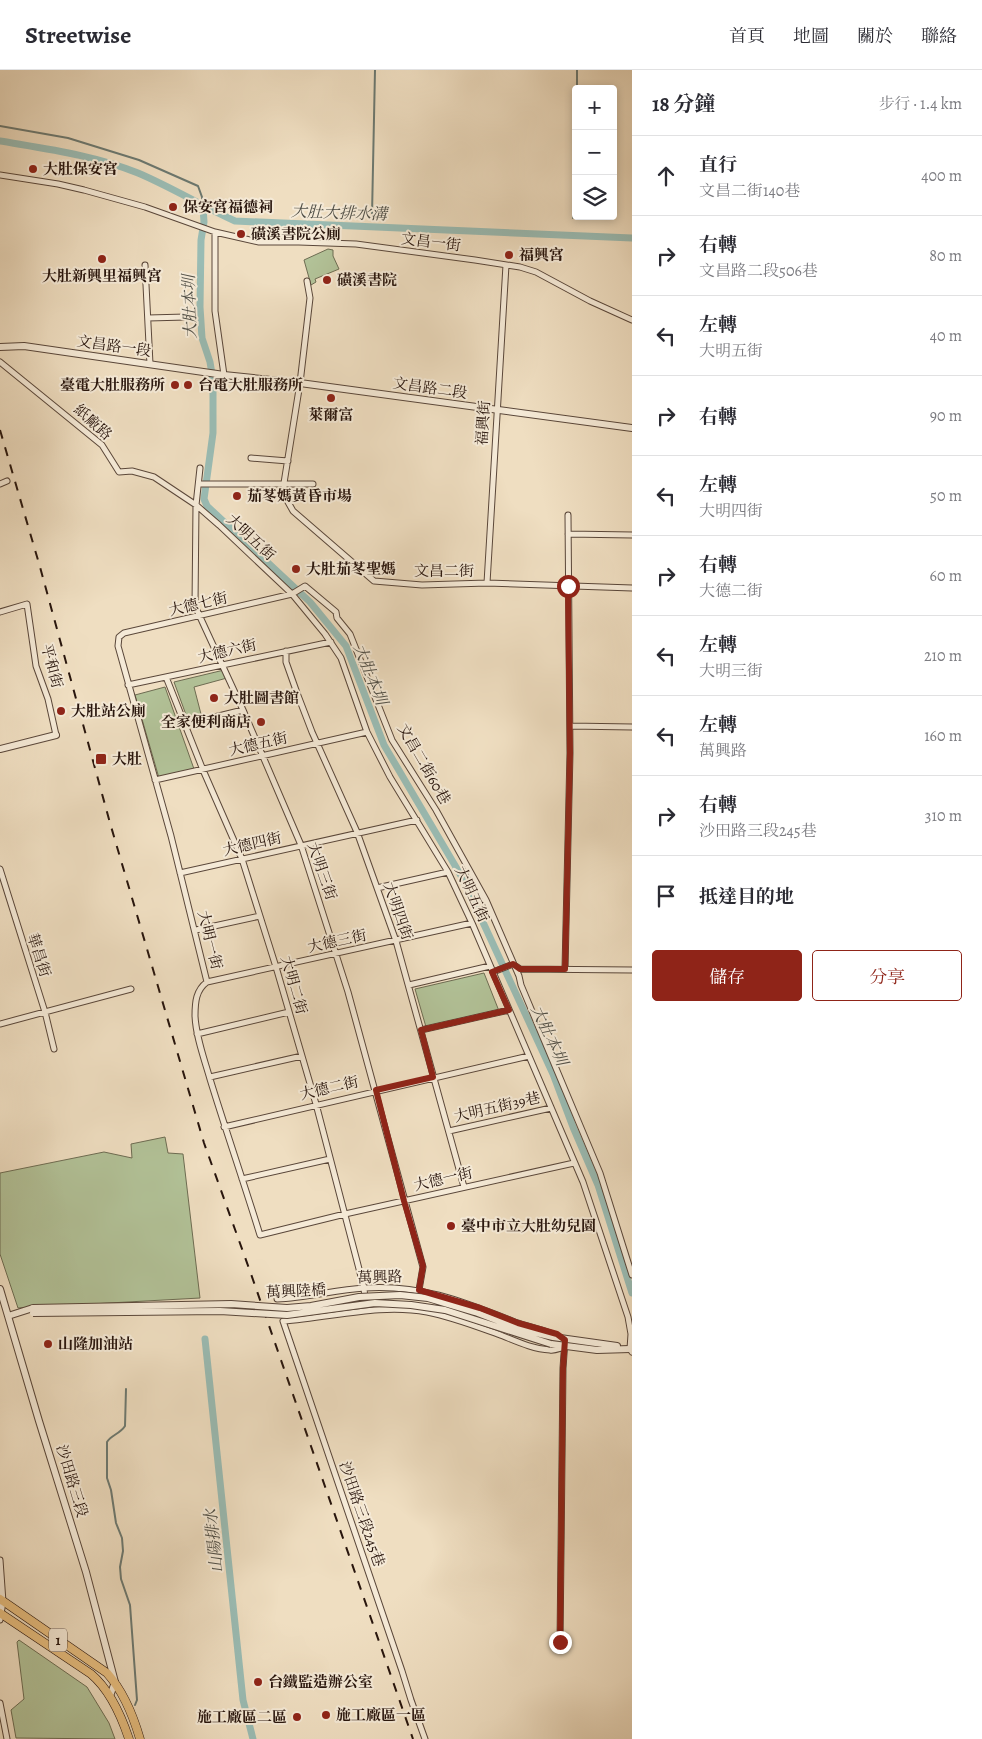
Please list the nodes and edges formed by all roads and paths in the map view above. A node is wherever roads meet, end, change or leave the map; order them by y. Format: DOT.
graph roads {
  1 [pos="0,175"];
  2 [pos="215,232"];
  3 [pos="506,264"];
  4 [pos="144,265"];
  5 [pos="307,281"];
  6 [pos="186,317"];
  7 [pos="148,318"];
  8 [pos="632,320"];
  9 [pos="0,347"];
  10 [pos="0,362"];
  11 [pos="150,364"];
  12 [pos="224,375"];
  13 [pos="300,383"];
  14 [pos="496,410"];
  15 [pos="632,428"];
  16 [pos="251,458"];
  17 [pos="288,461"];
  18 [pos="200,468"];
  19 [pos="7,481"];
  20 [pos="0,484"];
  21 [pos="199,484"];
  22 [pos="284,484"];
  23 [pos="313,484"];
  24 [pos="196,505"];
  25 [pos="568,515"];
  26 [pos="568,534"];
  27 [pos="632,535"];
  28 [pos="487,583"];
  29 [pos="305,586"];
  30 [pos="568,586"];
  31 [pos="632,588"];
  32 [pos="292,594"];
  33 [pos="0,612"];
  34 [pos="200,617"];
  35 [pos="331,642"];
  36 [pos="118,646"];
  37 [pos="286,651"];
  38 [pos="223,665"];
  39 [pos="166,677"];
  40 [pos="128,685"];
  41 [pos="243,710"];
  42 [pos="186,724"];
  43 [pos="570,726"];
  44 [pos="632,727"];
  45 [pos="367,732"];
  46 [pos="56,734"];
  47 [pos="318,743"];
  48 [pos="0,749"];
  49 [pos="263,755"];
  50 [pos="203,770"];
  51 [pos="155,780"];
  52 [pos="417,820"];
  53 [pos="357,832"];
  54 [pos="301,846"];
  55 [pos="242,859"];
  56 [pos="0,869"];
  57 [pos="448,872"];
  58 [pos="180,873"];
  59 [pos="377,888"];
  60 [pos="260,916"];
  61 [pos="472,923"];
  62 [pos="196,930"];
  63 [pos="396,941"];
  64 [pos="337,954"];
  65 [pos="513,964"];
  66 [pos="490,966"];
  67 [pos="276,968"];
  68 [pos="565,969"];
  69 [pos="632,970"];
  70 [pos="492,972"];
  71 [pos="207,982"];
  72 [pos="409,985"];
  73 [pos="131,989"];
  74 [pos="509,1010"];
  75 [pos="45,1012"];
  76 [pos="289,1012"];
  77 [pos="0,1024"];
  78 [pos="421,1030"];
  79 [pos="197,1034"];
  80 [pos="54,1049"];
  81 [pos="302,1056"];
  82 [pos="529,1056"];
  83 [pos="210,1077"];
  84 [pos="433,1077"];
  85 [pos="376,1090"];
  86 [pos="316,1104"];
  87 [pos="551,1108"];
  88 [pos="224,1127"];
  89 [pos="449,1131"];
  90 [pos="330,1159"];
  91 [pos="574,1163"];
  92 [pos="242,1179"];
  93 [pos="464,1187"];
  94 [pos="404,1201"];
  95 [pos="345,1214"];
  96 [pos="260,1235"];
  97 [pos="632,1275"];
  98 [pos="364,1288"];
  99 [pos="0,1289"];
  100 [pos="419,1290"];
  101 [pos="306,1297"];
  102 [pos="277,1299"];
  103 [pos="367,1310"];
  104 [pos="33,1311"];
  105 [pos="8,1316"];
  106 [pos="309,1320"];
  107 [pos="553,1337"];
  108 [pos="565,1343"];
  109 [pos="551,1344"];
  110 [pos="631,1350"];
  111 [pos="0,1560"];
  112 [pos="2,1600"];
  113 [pos="0,1615"];
  114 [pos="560,1642"];
  115 [pos="115,1682"];
  116 [pos="110,1696"];
  117 [pos="0,1704"];
  118 [pos="7,1739"];
  119 [pos="129,1739"];
  120 [pos="140,1739"];
  121 [pos="425,1739"];
  1 -- 2 [label="street, 文昌一街"];
  2 -- 3 [label="street, 文昌一街"];
  2 -- 12 [label="street"];
  3 -- 8 [label="street, 文昌一街"];
  3 -- 14 [label="street, 福興街"];
  4 -- 7 [label="street"];
  5 -- 13 [label="street, 文昌二街"];
  6 -- 7 [label="street"];
  7 -- 11 [label="street"];
  9 -- 11 [label="street, 文昌路一段"];
  10 -- 24 [label="street, 紙廠路"];
  11 -- 12 [label="street, 文昌路一段"];
  12 -- 13 [label="street, 文昌路二段"];
  13 -- 14 [label="street, 文昌路二段"];
  13 -- 17 [label="street, 文昌二街"];
  14 -- 15 [label="street, 文昌路二段"];
  14 -- 28 [label="street, 福興街"];
  16 -- 17 [label="street"];
  17 -- 22 [label="street, 文昌二街"];
  18 -- 21 [label="street, 大明三街"];
  19 -- 20 [label="street"];
  21 -- 22 [label="street"];
  21 -- 24 [label="street, 大明三街"];
  22 -- 23 [label="street"];
  22 -- 28 [label="street, 文昌二街"];
  24 -- 32 [label="street, 大明五街"];
  24 -- 34 [label="street, 大明三街"];
  25 -- 26 [label="street"];
  26 -- 27 [label="street"];
  26 -- 30 [label="street"];
  28 -- 30 [label="street, 文昌二街"];
  29 -- 32 [label="street, 大德七街"];
  29 -- 65 [label="street, 文昌二街60巷"];
  30 -- 31 [label="street, 文昌二街"];
  30 -- 43 [label="street"];
  32 -- 34 [label="street, 大德七街"];
  32 -- 35 [label="street, 大明五街"];
  33 -- 46 [label="street, 平和街"];
  34 -- 36 [label="street, 大德七街"];
  34 -- 38 [label="street, 大明三街"];
  35 -- 37 [label="street, 大德六街"];
  35 -- 45 [label="street, 大明五街"];
  36 -- 40 [label="street, 大明一街"];
  37 -- 38 [label="street, 大德六街"];
  37 -- 47 [label="street, 大明四街"];
  38 -- 39 [label="street, 大德六街"];
  38 -- 41 [label="street, 大明三街"];
  39 -- 40 [label="street, 大德六街"];
  39 -- 42 [label="street, 大明二街"];
  40 -- 51 [label="street, 大明一街"];
  41 -- 42 [label="street"];
  41 -- 49 [label="street, 大明三街"];
  42 -- 50 [label="street, 大明二街"];
  43 -- 44 [label="street"];
  43 -- 68 [label="street"];
  45 -- 47 [label="street, 大德五街"];
  45 -- 52 [label="street, 大明五街"];
  46 -- 48 [label="street"];
  47 -- 49 [label="street, 大德五街"];
  47 -- 53 [label="street, 大明四街"];
  49 -- 50 [label="street, 大德五街"];
  49 -- 54 [label="street, 大明三街"];
  50 -- 51 [label="street, 大德五街"];
  50 -- 55 [label="street, 大明二街"];
  51 -- 58 [label="street, 大明一街"];
  52 -- 53 [label="street, 大德四街"];
  52 -- 57 [label="street, 大明五街"];
  53 -- 54 [label="street, 大德四街"];
  53 -- 59 [label="street, 大明四街"];
  54 -- 55 [label="street, 大德四街"];
  54 -- 64 [label="street, 大明三街"];
  55 -- 58 [label="street, 大德四街"];
  55 -- 60 [label="street, 大明二街"];
  56 -- 75 [label="street, 華昌街"];
  57 -- 59 [label="street"];
  57 -- 61 [label="street, 大明五街"];
  58 -- 62 [label="street, 大明一街"];
  59 -- 63 [label="street, 大明四街"];
  60 -- 62 [label="street"];
  60 -- 67 [label="street, 大明二街"];
  61 -- 63 [label="street, 大德三街"];
  61 -- 66 [label="street, 大明五街"];
  62 -- 71 [label="street, 大明一街"];
  63 -- 64 [label="street, 大德三街"];
  63 -- 72 [label="street, 大明四街"];
  64 -- 67 [label="street, 大德三街"];
  64 -- 85 [label="street, 大明三街"];
  65 -- 68 [label="street"];
  65 -- 70 [label="street"];
  65 -- 97 [label="street, 文昌二街60巷"];
  66 -- 70 [label="street, 大明五街"];
  66 -- 72 [label="street"];
  67 -- 71 [label="street, 大德三街"];
  67 -- 76 [label="street, 大明二街"];
  68 -- 69 [label="street"];
  70 -- 74 [label="street, 大明五街"];
  71 -- 79 [label="street, 大明一街"];
  72 -- 78 [label="street, 大明四街"];
  73 -- 75 [label="street"];
  74 -- 78 [label="street"];
  74 -- 82 [label="street, 大明五街"];
  75 -- 77 [label="street"];
  75 -- 80 [label="street, 華昌街"];
  76 -- 79 [label="street"];
  76 -- 81 [label="street, 大明二街"];
  78 -- 84 [label="street, 大明四街"];
  79 -- 83 [label="street, 大明一街"];
  81 -- 83 [label="street"];
  81 -- 86 [label="street, 大明二街"];
  82 -- 84 [label="street, 大德二街"];
  82 -- 87 [label="street, 大明五街"];
  83 -- 88 [label="street, 大明一街"];
  84 -- 85 [label="street, 大德二街"];
  84 -- 89 [label="street, 大明四街"];
  85 -- 86 [label="street, 大德二街"];
  85 -- 94 [label="street, 大明三街"];
  86 -- 88 [label="street, 大德二街"];
  86 -- 90 [label="street, 大明二街"];
  87 -- 89 [label="street, 大明五街39巷"];
  87 -- 91 [label="street, 大明五街"];
  88 -- 92 [label="street, 大明一街"];
  89 -- 93 [label="street, 大明四街"];
  90 -- 92 [label="street"];
  90 -- 95 [label="street, 大明二街"];
  91 -- 93 [label="street, 大德一街"];
  91 -- 110 [label="street, 大明五街"];
  92 -- 96 [label="street, 大明一街"];
  93 -- 94 [label="street, 大德一街"];
  94 -- 95 [label="street, 大德一街"];
  94 -- 100 [label="street, 大明三街"];
  95 -- 96 [label="street, 大德一街"];
  95 -- 98 [label="street, 大明二街"];
  98 -- 100 [label="street, 萬興路"];
  98 -- 101 [label="street, 萬興路"];
  98 -- 103 [label="street, 大明二街"];
  99 -- 105 [label="street, 沙田路三段"];
  100 -- 108 [label="street, 萬興路"];
  101 -- 102 [label="street, 萬興路"];
  101 -- 106 [label="street"];
  103 -- 106 [label="street, 萬興路"];
  103 -- 108 [label="street, 萬興路"];
  104 -- 105 [label="street"];
  104 -- 107 [label="street, 萬興陸橋, bridge"];
  104 -- 109 [label="street, 萬興陸橋, bridge"];
  105 -- 115 [label="street, 沙田路三段"];
  106 -- 121 [label="street, 沙田路三段245巷"];
  107 -- 108 [label="street, 萬興路"];
  108 -- 109 [label="street, 萬興路"];
  108 -- 110 [label="street, 萬興路"];
  108 -- 114 [label="street"];
  111 -- 112 [label="street"];
  112 -- 113 [label="street"];
  112 -- 115 [label="main road, 1"];
  113 -- 116 [label="main road, 1"];
  115 -- 116 [label="street"];
  115 -- 120 [label="main road, 沙田路三段 / 1"];
  116 -- 119 [label="main road, 1"];
  117 -- 118 [label="street"];
}
